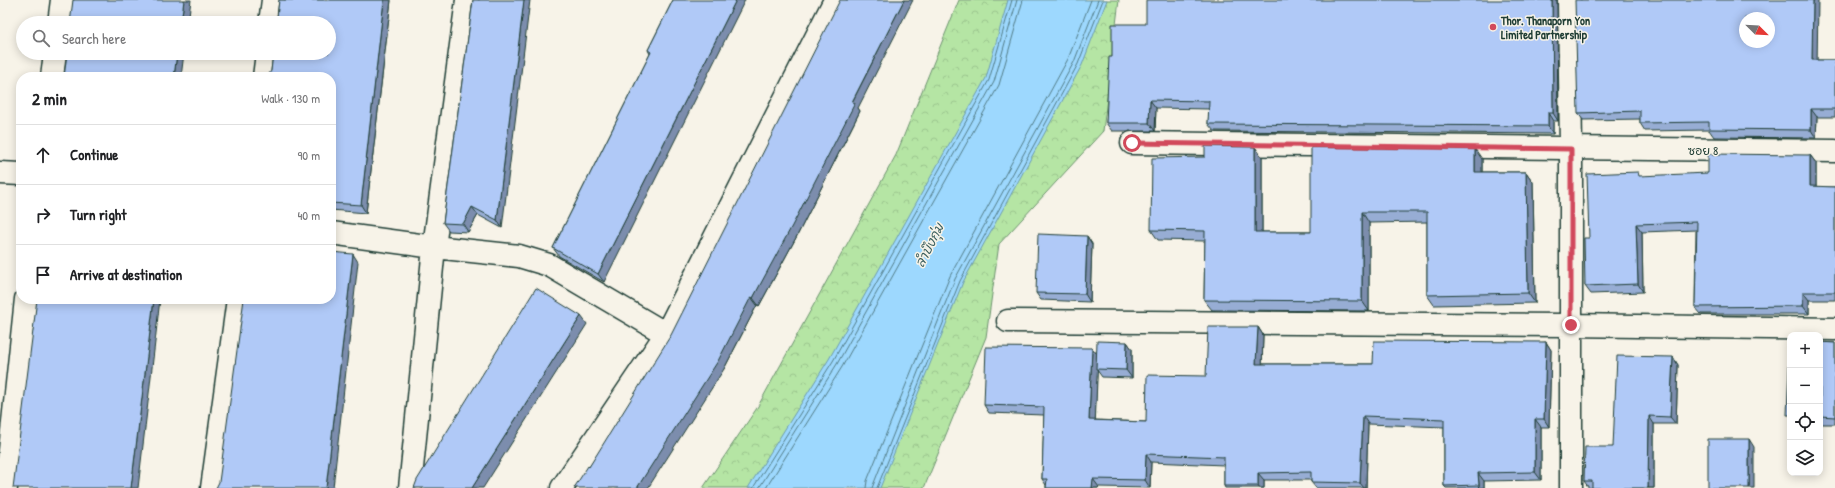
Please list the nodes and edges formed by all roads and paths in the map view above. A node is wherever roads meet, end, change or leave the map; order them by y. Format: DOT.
graph roads {
  1 [pos="62,0"];
  2 [pos="273,0"];
  3 [pos="467,0"];
  4 [pos="835,0"];
  5 [pos="1569,0"];
  6 [pos="60,16"];
  7 [pos="271,16"];
  8 [pos="54,60"];
  9 [pos="266,60"];
  10 [pos="53,72"];
  11 [pos="265,72"];
  12 [pos="1132,143"];
  13 [pos="1571,149"];
  14 [pos="1835,151"];
  15 [pos="0,173"];
  16 [pos="16,174"];
  17 [pos="336,234"];
  18 [pos="434,248"];
  19 [pos="25,304"];
  20 [pos="237,304"];
  21 [pos="1008,321"];
  22 [pos="1571,325"];
  23 [pos="1835,329"];
  24 [pos="666,334"];
  25 [pos="6,488"];
  26 [pos="212,488"];
  27 [pos="410,488"];
  28 [pos="562,488"];
  29 [pos="1571,488"];
  1 -- 6 [label="street"];
  2 -- 7 [label="street"];
  3 -- 18 [label="street"];
  4 -- 24 [label="street"];
  5 -- 13 [label="street"];
  8 -- 10 [label="street"];
  9 -- 11 [label="street"];
  12 -- 13 [label="street, ซอย 8"];
  13 -- 14 [label="street, ซอย 8"];
  13 -- 22 [label="street"];
  15 -- 16 [label="street"];
  17 -- 18 [label="street"];
  18 -- 24 [label="street"];
  18 -- 27 [label="street"];
  19 -- 25 [label="street"];
  20 -- 26 [label="street"];
  21 -- 22 [label="street"];
  22 -- 23 [label="street"];
  22 -- 29 [label="street"];
  24 -- 28 [label="street"];
}
